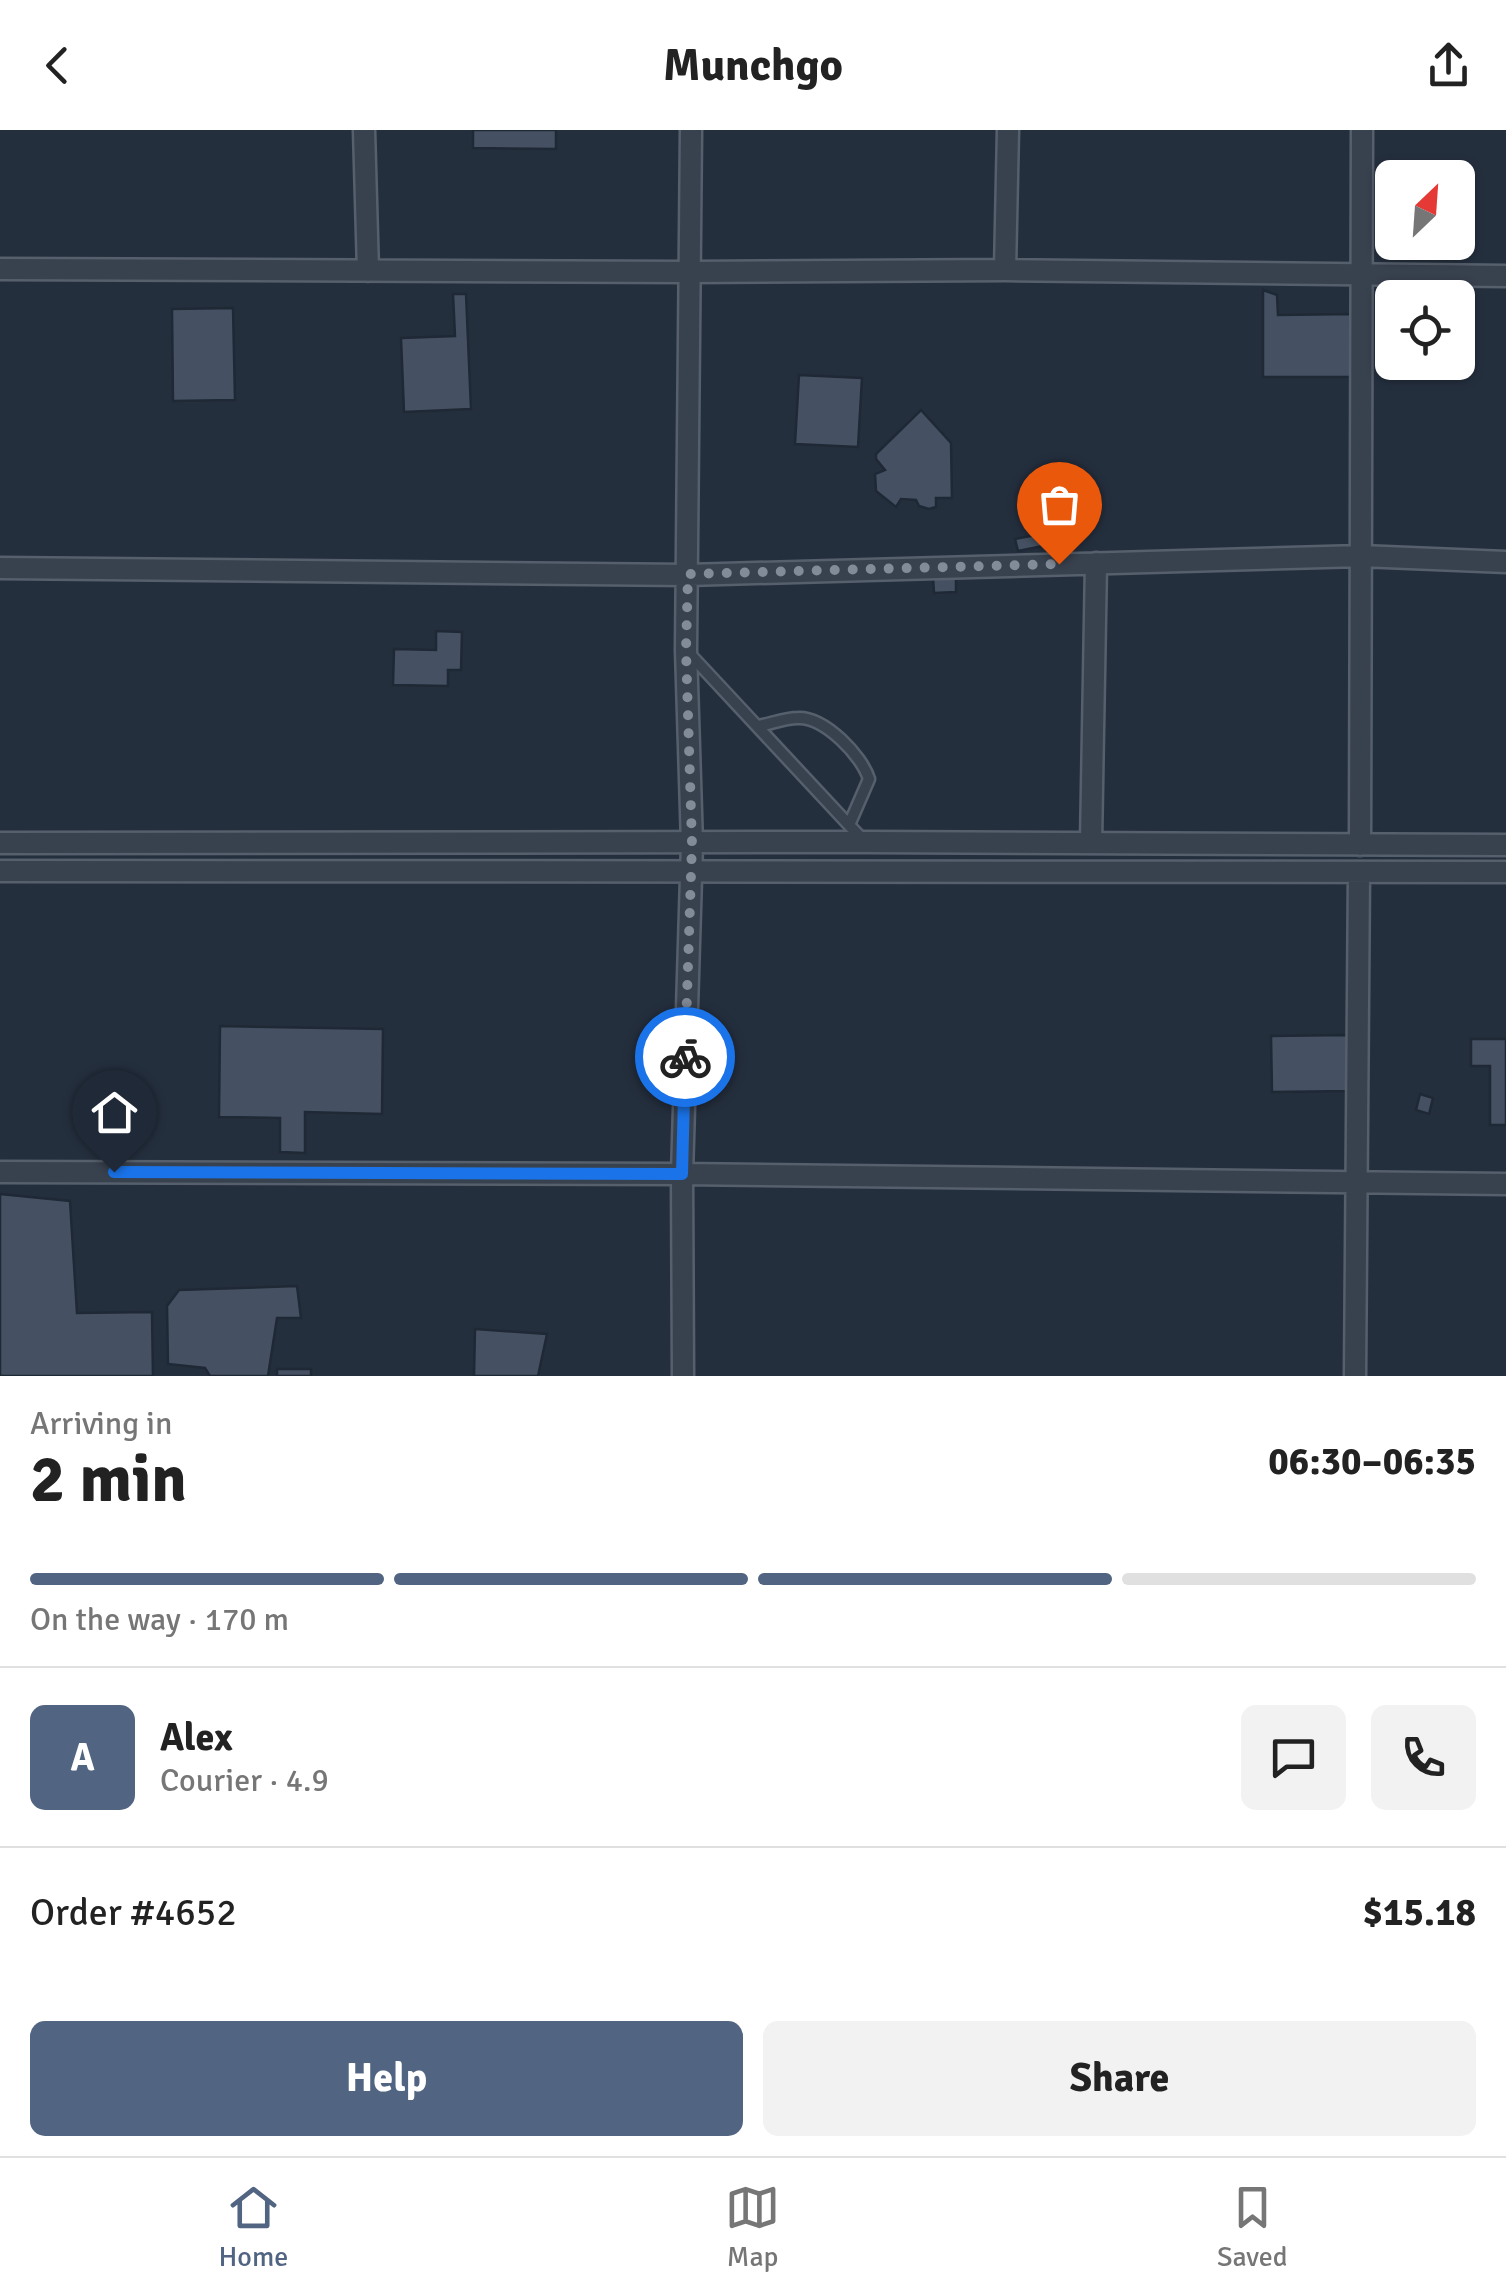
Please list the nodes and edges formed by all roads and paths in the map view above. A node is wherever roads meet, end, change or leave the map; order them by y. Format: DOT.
graph roads {
  1 [pos="364,130"];
  2 [pos="691,130"];
  3 [pos="1008,130"];
  4 [pos="1362,130"];
  5 [pos="0,269"];
  6 [pos="1005,270"];
  7 [pos="368,271"];
  8 [pos="690,272"];
  9 [pos="1361,275"];
  10 [pos="1506,276"];
  11 [pos="1361,556"];
  12 [pos="1506,562"];
  13 [pos="1096,564"];
  14 [pos="0,568"];
  15 [pos="688,574"];
  16 [pos="686,650"];
  17 [pos="758,726"];
  18 [pos="849,824"];
  19 [pos="865,842"];
  20 [pos="0,843"];
  21 [pos="1091,843"];
  22 [pos="692,844"];
  23 [pos="1360,845"];
  24 [pos="1506,845"];
  25 [pos="0,871"];
  26 [pos="690,872"];
  27 [pos="1358,872"];
  28 [pos="1506,872"];
  29 [pos="0,1172"];
  30 [pos="682,1174"];
  31 [pos="1357,1180"];
  32 [pos="1506,1184"];
  33 [pos="683,1376"];
  34 [pos="1356,1376"];
  1 -- 7 [label="street"];
  2 -- 8 [label="street"];
  3 -- 6 [label="street"];
  4 -- 9 [label="street"];
  5 -- 7 [label="street"];
  6 -- 8 [label="street"];
  6 -- 9 [label="street"];
  7 -- 8 [label="street"];
  8 -- 15 [label="street"];
  9 -- 10 [label="street"];
  9 -- 11 [label="street"];
  11 -- 12 [label="street"];
  11 -- 13 [label="street"];
  11 -- 23 [label="street"];
  13 -- 15 [label="street"];
  13 -- 21 [label="street"];
  14 -- 15 [label="street"];
  15 -- 16 [label="street"];
  16 -- 17 [label="lane"];
  16 -- 22 [label="street"];
  17 -- 18 [label="lane"];
  17 -- 18 [label="lane"];
  18 -- 19 [label="lane"];
  19 -- 21 [label="street"];
  19 -- 22 [label="street"];
  20 -- 22 [label="street"];
  21 -- 23 [label="street"];
  22 -- 26 [label="street"];
  23 -- 24 [label="street"];
  25 -- 26 [label="street"];
  26 -- 27 [label="street"];
  26 -- 30 [label="street"];
  27 -- 28 [label="street"];
  27 -- 31 [label="street"];
  29 -- 30 [label="street"];
  30 -- 31 [label="street"];
  30 -- 33 [label="street"];
  31 -- 32 [label="street"];
  31 -- 34 [label="street"];
}
